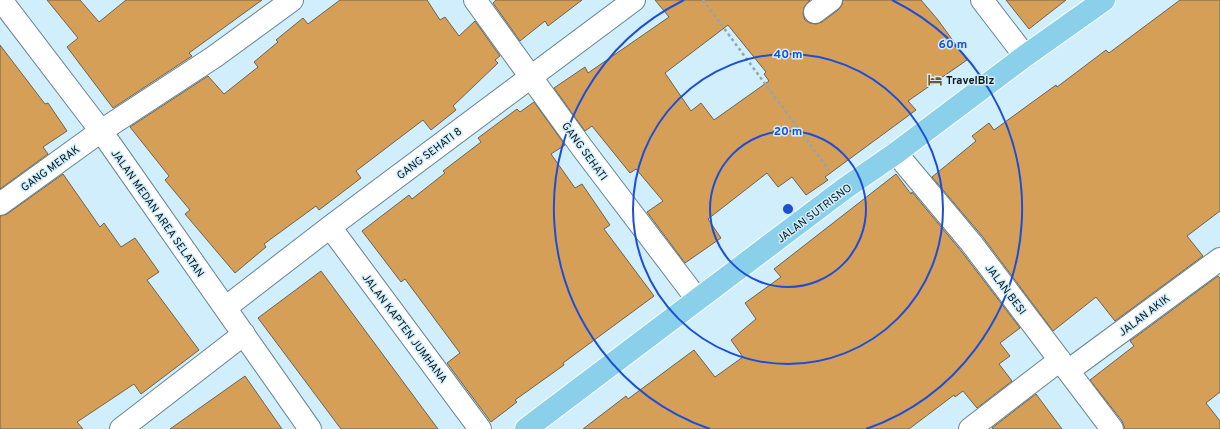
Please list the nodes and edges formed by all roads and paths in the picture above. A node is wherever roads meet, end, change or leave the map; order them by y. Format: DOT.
graph roads {
  1 [pos="1,0"];
  2 [pos="292,0"];
  3 [pos="475,0"];
  4 [pos="634,0"];
  5 [pos="703,0"];
  6 [pos="982,0"];
  7 [pos="1104,0"];
  8 [pos="1025,56"];
  9 [pos="531,76"];
  10 [pos="101,131"];
  11 [pos="896,153"];
  12 [pos="844,190"];
  13 [pos="0,204"];
  14 [pos="330,227"];
  15 [pos="1220,259"];
  16 [pos="697,299"];
  17 [pos="225,308"];
  18 [pos="244,334"];
  19 [pos="1064,366"];
  20 [pos="120,429"];
  21 [pos="310,429"];
  22 [pos="480,429"];
  23 [pos="526,429"];
  24 [pos="970,429"];
  25 [pos="1112,429"];
  1 -- 10 [label="street, JALAN MEDAN AREA SELATAN"];
  2 -- 10 [label="street, GANG MERAK"];
  3 -- 9 [label="street, GANG SEHATI"];
  4 -- 9 [label="street, GANG SEHATI 8"];
  5 -- 12 [label="path"];
  6 -- 8 [label="street"];
  7 -- 8 [label="main road, JALAN SUTRISNO"];
  8 -- 11 [label="main road, JALAN SUTRISNO"];
  9 -- 14 [label="street, GANG SEHATI 8"];
  9 -- 16 [label="street, GANG SEHATI"];
  10 -- 13 [label="street, GANG MERAK"];
  10 -- 17 [label="street, JALAN MEDAN AREA SELATAN"];
  11 -- 12 [label="main road, JALAN SUTRISNO"];
  11 -- 19 [label="street, JALAN BESI"];
  12 -- 16 [label="main road, JALAN SUTRISNO"];
  14 -- 17 [label="street, GANG SEHATI 8"];
  14 -- 22 [label="street, JALAN KAPTEN JUMHANA"];
  15 -- 19 [label="street, JALAN AKIK"];
  16 -- 23 [label="main road, JALAN SUTRISNO"];
  17 -- 18 [label="street, JALAN MEDAN AREA SELATAN"];
  18 -- 20 [label="street"];
  18 -- 21 [label="street, JALAN MEDAN AREA SELATAN"];
  19 -- 24 [label="street, JALAN AKIK"];
  19 -- 25 [label="street, JALAN BESI"];
}
